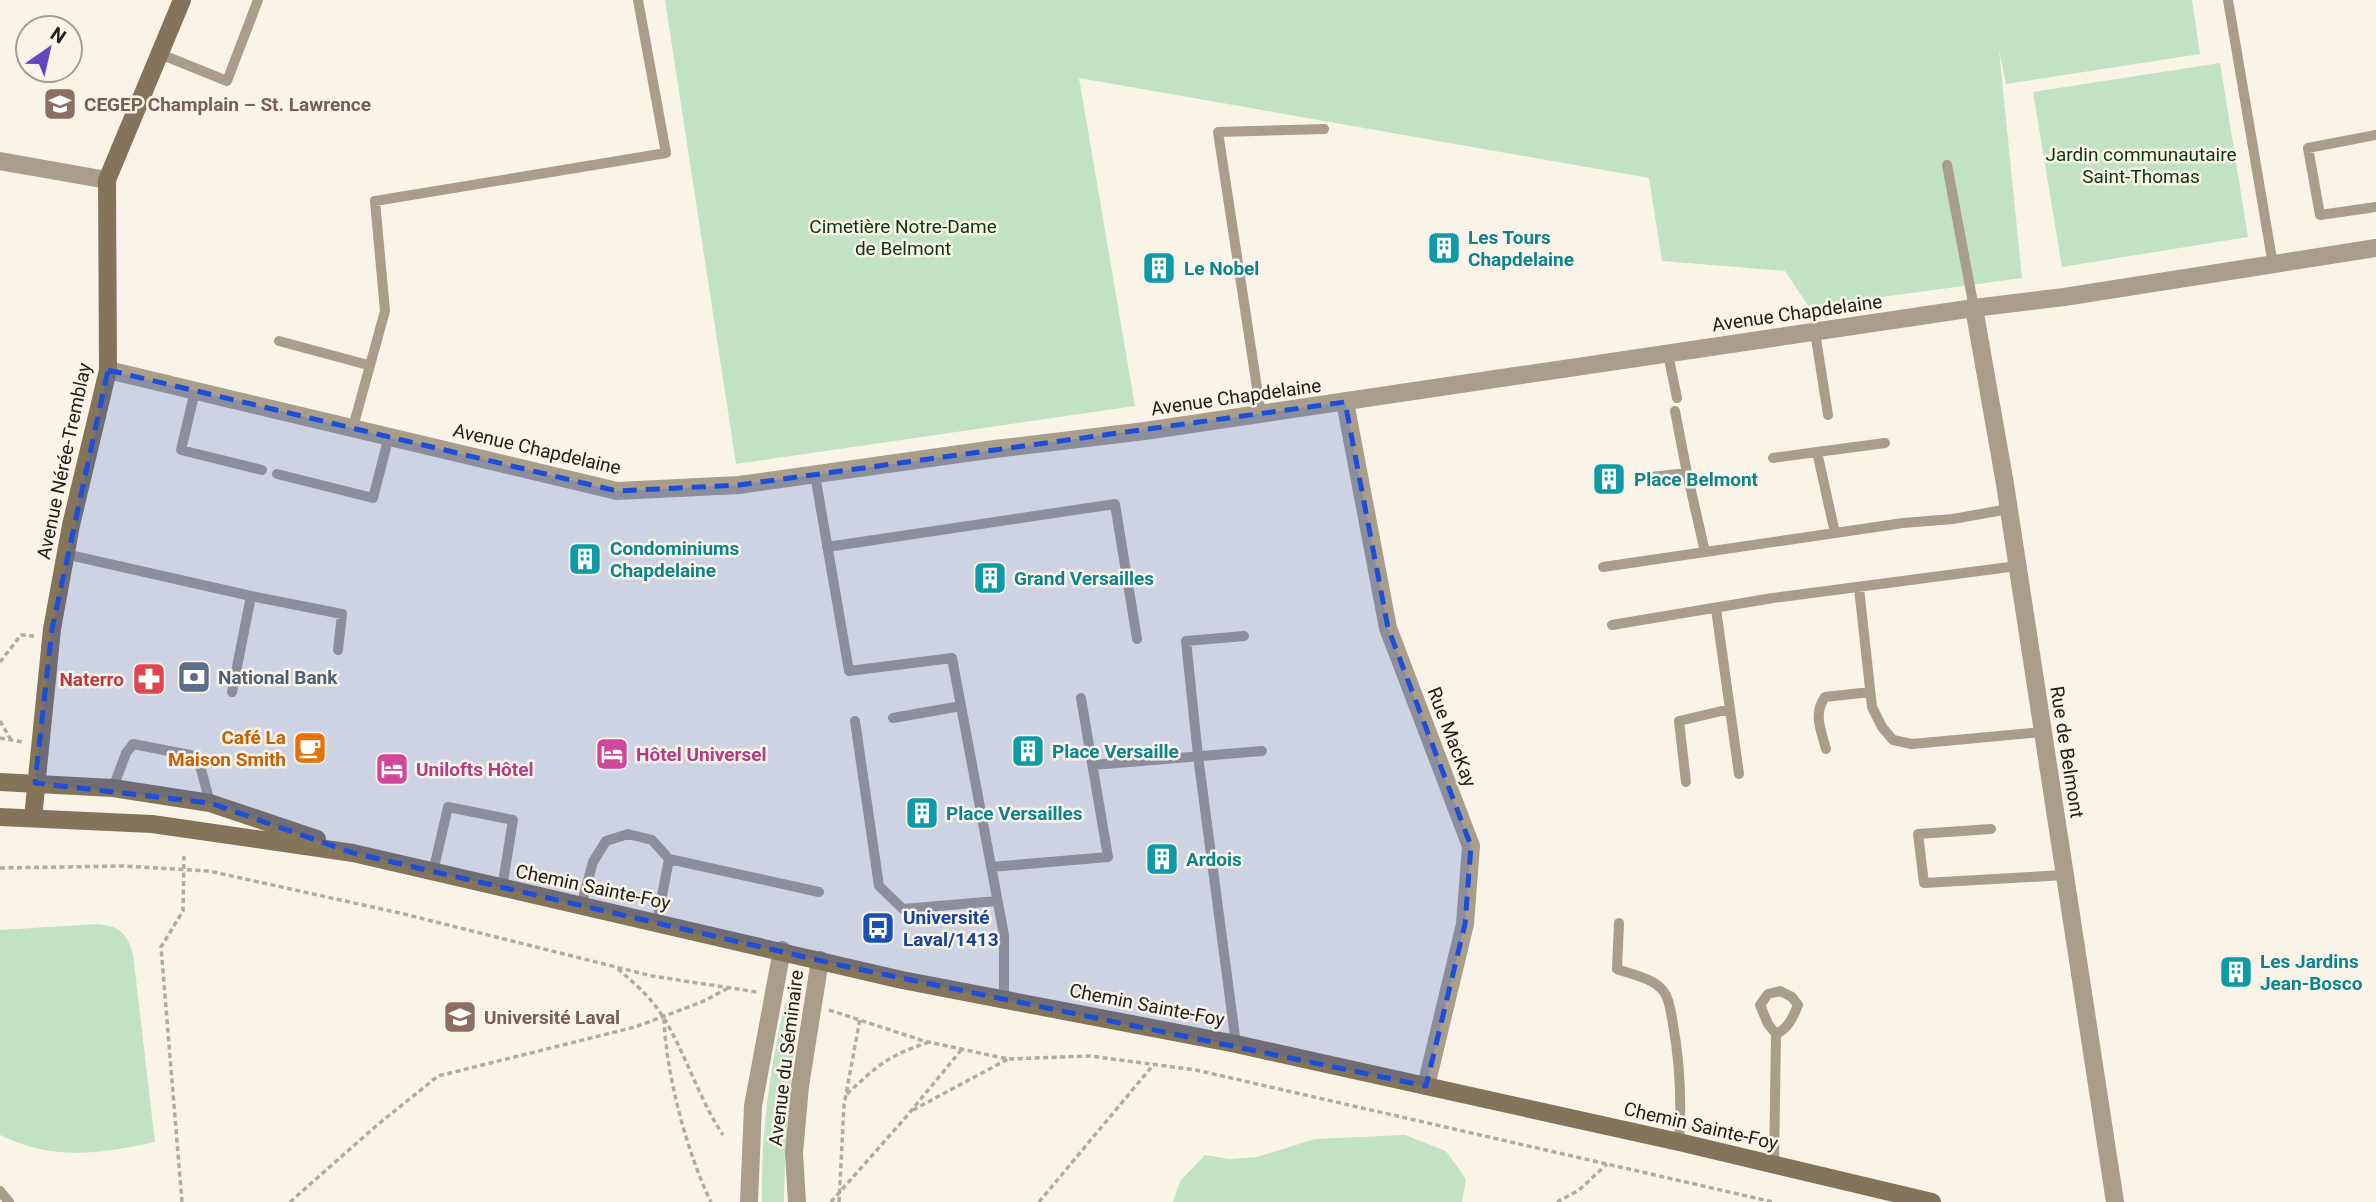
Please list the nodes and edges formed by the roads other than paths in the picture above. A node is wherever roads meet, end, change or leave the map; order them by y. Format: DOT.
graph roads {
  1 [pos="182,0"];
  2 [pos="258,0"];
  3 [pos="638,0"];
  4 [pos="2228,0"];
  5 [pos="160,54"];
  6 [pos="1324,129"];
  7 [pos="2376,135"];
  8 [pos="0,160"];
  9 [pos="1947,165"];
  10 [pos="107,180"];
  11 [pos="2376,208"];
  12 [pos="2376,248"];
  13 [pos="2273,265"];
  14 [pos="1974,308"];
  15 [pos="1815,332"];
  16 [pos="279,341"];
  17 [pos="1668,354"];
  18 [pos="368,365"];
  19 [pos="108,370"];
  20 [pos="195,391"];
  21 [pos="1678,398"];
  22 [pos="1345,402"];
  23 [pos="1675,411"];
  24 [pos="1261,414"];
  25 [pos="1828,415"];
  26 [pos="353,427"];
  27 [pos="389,436"];
  28 [pos="1885,443"];
  29 [pos="1817,452"];
  30 [pos="1773,458"];
  31 [pos="262,470"];
  32 [pos="277,474"];
  33 [pos="1687,474"];
  34 [pos="815,475"];
  35 [pos="1642,478"];
  36 [pos="2008,509"];
  37 [pos="1835,533"];
  38 [pos="828,547"];
  39 [pos="1705,552"];
  40 [pos="65,554"];
  41 [pos="2017,566"];
  42 [pos="1603,567"];
  43 [pos="1859,588"];
  44 [pos="251,596"];
  45 [pos="1716,609"];
  46 [pos="1612,625"];
  47 [pos="1244,636"];
  48 [pos="1137,639"];
  49 [pos="338,650"];
  50 [pos="232,692"];
  51 [pos="1870,692"];
  52 [pos="1081,698"];
  53 [pos="961,706"];
  54 [pos="1730,709"];
  55 [pos="893,718"];
  56 [pos="855,721"];
  57 [pos="2043,732"];
  58 [pos="1826,748"];
  59 [pos="1262,751"];
  60 [pos="1198,756"];
  61 [pos="1093,765"];
  62 [pos="1738,774"];
  63 [pos="0,782"];
  64 [pos="1686,782"];
  65 [pos="35,783"];
  66 [pos="113,788"];
  67 [pos="210,803"];
  68 [pos="0,817"];
  69 [pos="33,818"];
  70 [pos="1991,829"];
  71 [pos="353,853"];
  72 [pos="669,859"];
  73 [pos="991,867"];
  74 [pos="433,872"];
  75 [pos="2065,875"];
  76 [pos="502,888"];
  77 [pos="819,892"];
  78 [pos="998,901"];
  79 [pos="582,906"];
  80 [pos="657,922"];
  81 [pos="1619,923"];
  82 [pos="782,950"];
  83 [pos="820,960"];
  84 [pos="1004,998"];
  85 [pos="1776,1034"];
  86 [pos="1236,1044"];
  87 [pos="1426,1086"];
  88 [pos="1679,1142"];
  89 [pos="1774,1165"];
  90 [pos="0,1191"];
  91 [pos="9,1202"];
  92 [pos="748,1202"];
  93 [pos="797,1202"];
  94 [pos="1932,1202"];
  95 [pos="2115,1202"];
  1 -- 5 [label="main road, Avenue Nérée-Tremblay"];
  2 -- 5 [label="lane"];
  3 -- 18 [label="lane"];
  4 -- 13 [label="lane"];
  5 -- 10 [label="main road, Avenue Nérée-Tremblay"];
  6 -- 24 [label="lane"];
  7 -- 11 [label="lane"];
  8 -- 10 [label="street"];
  9 -- 14 [label="lane"];
  10 -- 19 [label="main road, Avenue Nérée-Tremblay"];
  12 -- 13 [label="street, Avenue Chapdelaine"];
  13 -- 14 [label="street, Avenue Chapdelaine"];
  14 -- 15 [label="street, Avenue Chapdelaine"];
  14 -- 36 [label="street, Rue de Belmont"];
  15 -- 17 [label="street, Avenue Chapdelaine"];
  15 -- 25 [label="lane"];
  16 -- 18 [label="lane"];
  17 -- 21 [label="lane"];
  17 -- 22 [label="street, Avenue Chapdelaine"];
  18 -- 26 [label="lane"];
  19 -- 20 [label="street, Avenue Chapdelaine"];
  19 -- 40 [label="main road, Avenue Nérée-Tremblay"];
  20 -- 26 [label="street, Avenue Chapdelaine"];
  20 -- 31 [label="lane"];
  22 -- 24 [label="street, Avenue Chapdelaine"];
  22 -- 87 [label="street, Rue MacKay"];
  23 -- 33 [label="lane"];
  24 -- 34 [label="street, Avenue Chapdelaine"];
  26 -- 27 [label="street, Avenue Chapdelaine"];
  27 -- 32 [label="lane"];
  27 -- 34 [label="street, Avenue Chapdelaine"];
  28 -- 29 [label="lane"];
  29 -- 30 [label="lane"];
  29 -- 37 [label="lane"];
  33 -- 35 [label="lane"];
  33 -- 39 [label="lane"];
  34 -- 38 [label="lane"];
  36 -- 37 [label="lane"];
  36 -- 41 [label="street, Rue de Belmont"];
  37 -- 39 [label="lane"];
  38 -- 48 [label="lane"];
  38 -- 53 [label="lane"];
  39 -- 42 [label="lane"];
  40 -- 44 [label="lane"];
  40 -- 65 [label="main road, Avenue Nérée-Tremblay"];
  41 -- 43 [label="lane"];
  41 -- 57 [label="street, Rue de Belmont"];
  43 -- 45 [label="lane"];
  43 -- 51 [label="lane"];
  44 -- 49 [label="lane"];
  44 -- 50 [label="lane"];
  45 -- 46 [label="lane"];
  45 -- 54 [label="lane"];
  47 -- 60 [label="lane"];
  51 -- 57 [label="lane"];
  51 -- 58 [label="lane"];
  52 -- 61 [label="lane"];
  53 -- 55 [label="lane"];
  53 -- 73 [label="lane"];
  54 -- 62 [label="lane"];
  54 -- 64 [label="lane"];
  56 -- 78 [label="lane"];
  57 -- 75 [label="street, Rue de Belmont"];
  59 -- 60 [label="lane"];
  60 -- 61 [label="lane"];
  60 -- 86 [label="lane"];
  61 -- 73 [label="lane"];
  63 -- 65 [label="main road, Chemin Sainte-Foy"];
  65 -- 66 [label="main road, Chemin Sainte-Foy"];
  65 -- 69 [label="main road, Avenue Nérée-Tremblay"];
  66 -- 67 [label="main road, Chemin Sainte-Foy"];
  66 -- 67 [label="lane"];
  67 -- 71 [label="main road, Chemin Sainte-Foy"];
  68 -- 69 [label="main road, Chemin Sainte-Foy"];
  69 -- 71 [label="main road, Chemin Sainte-Foy"];
  70 -- 75 [label="lane"];
  71 -- 74 [label="main road, Chemin Sainte-Foy"];
  72 -- 77 [label="lane"];
  72 -- 79 [label="lane"];
  72 -- 80 [label="lane"];
  73 -- 78 [label="lane"];
  74 -- 76 [label="main road, Chemin Sainte-Foy"];
  74 -- 76 [label="lane"];
  75 -- 95 [label="street, Rue de Belmont"];
  76 -- 79 [label="main road, Chemin Sainte-Foy"];
  78 -- 84 [label="lane"];
  79 -- 80 [label="main road, Chemin Sainte-Foy"];
  80 -- 82 [label="main road, Chemin Sainte-Foy"];
  81 -- 88 [label="lane"];
  82 -- 83 [label="main road, Chemin Sainte-Foy"];
  82 -- 92 [label="street, Avenue du Séminaire"];
  83 -- 84 [label="main road, Chemin Sainte-Foy"];
  83 -- 93 [label="street, Avenue du Séminaire"];
  84 -- 86 [label="main road, Chemin Sainte-Foy"];
  85 -- 85 [label="lane"];
  85 -- 89 [label="lane"];
  86 -- 87 [label="main road, Chemin Sainte-Foy"];
  87 -- 88 [label="main road, Chemin Sainte-Foy"];
  88 -- 89 [label="main road, Chemin Sainte-Foy"];
  89 -- 94 [label="main road, Chemin Sainte-Foy"];
  90 -- 91 [label="lane"];
}
